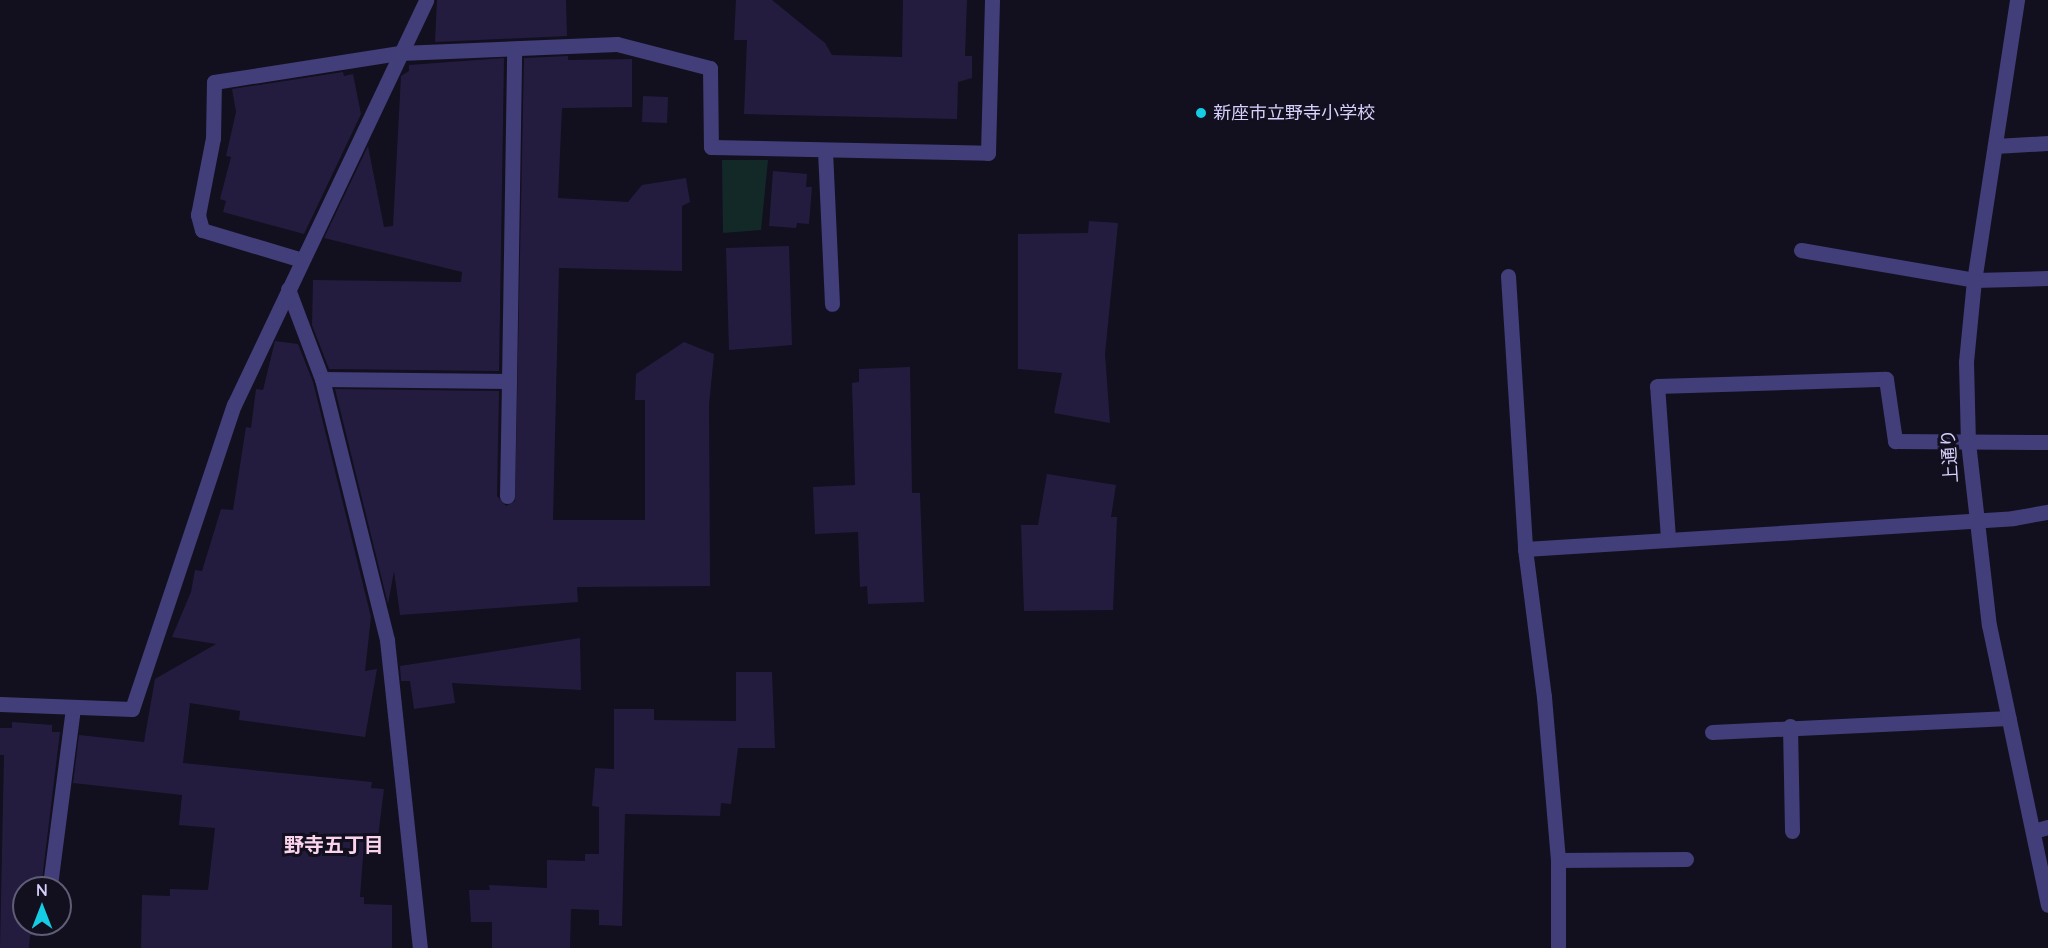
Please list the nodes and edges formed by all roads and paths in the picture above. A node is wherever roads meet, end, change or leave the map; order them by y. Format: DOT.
graph roads {
  1 [pos="426,0"];
  2 [pos="992,0"];
  3 [pos="2017,0"];
  4 [pos="514,51"];
  5 [pos="400,54"];
  6 [pos="2048,143"];
  7 [pos="1995,146"];
  8 [pos="825,150"];
  9 [pos="1801,250"];
  10 [pos="302,260"];
  11 [pos="1508,276"];
  12 [pos="2048,278"];
  13 [pos="1974,280"];
  14 [pos="288,289"];
  15 [pos="832,304"];
  16 [pos="322,379"];
  17 [pos="509,381"];
  18 [pos="1968,442"];
  19 [pos="2048,442"];
  20 [pos="507,496"];
  21 [pos="2048,512"];
  22 [pos="1975,520"];
  23 [pos="1668,538"];
  24 [pos="1525,549"];
  25 [pos="0,704"];
  26 [pos="73,707"];
  27 [pos="2009,718"];
  28 [pos="1790,726"];
  29 [pos="1712,732"];
  30 [pos="2041,829"];
  31 [pos="1792,831"];
  32 [pos="1686,859"];
  33 [pos="1558,860"];
  34 [pos="51,876"];
  35 [pos="2048,905"];
  36 [pos="420,948"];
  37 [pos="1558,948"];
  1 -- 5 [label="street"];
  2 -- 8 [label="street"];
  3 -- 7 [label="street, 上通り"];
  4 -- 5 [label="street"];
  4 -- 8 [label="street"];
  4 -- 17 [label="street"];
  5 -- 10 [label="street"];
  5 -- 10 [label="street"];
  6 -- 7 [label="street"];
  7 -- 13 [label="street, 上通り"];
  8 -- 15 [label="street"];
  9 -- 13 [label="street"];
  10 -- 14 [label="street"];
  11 -- 24 [label="street"];
  12 -- 13 [label="street"];
  13 -- 18 [label="street, 上通り"];
  14 -- 16 [label="street"];
  14 -- 26 [label="street"];
  16 -- 17 [label="street"];
  16 -- 36 [label="street"];
  17 -- 20 [label="street"];
  18 -- 19 [label="street"];
  18 -- 22 [label="street, 上通り"];
  18 -- 23 [label="street"];
  21 -- 22 [label="street"];
  22 -- 23 [label="street"];
  22 -- 27 [label="street, 上通り"];
  23 -- 24 [label="street"];
  24 -- 33 [label="street"];
  25 -- 26 [label="street"];
  26 -- 34 [label="street"];
  27 -- 28 [label="street"];
  27 -- 30 [label="street, 上通り"];
  28 -- 29 [label="street"];
  28 -- 31 [label="street"];
  30 -- 35 [label="street, 上通り"];
  32 -- 33 [label="street"];
  33 -- 37 [label="street"];
}
